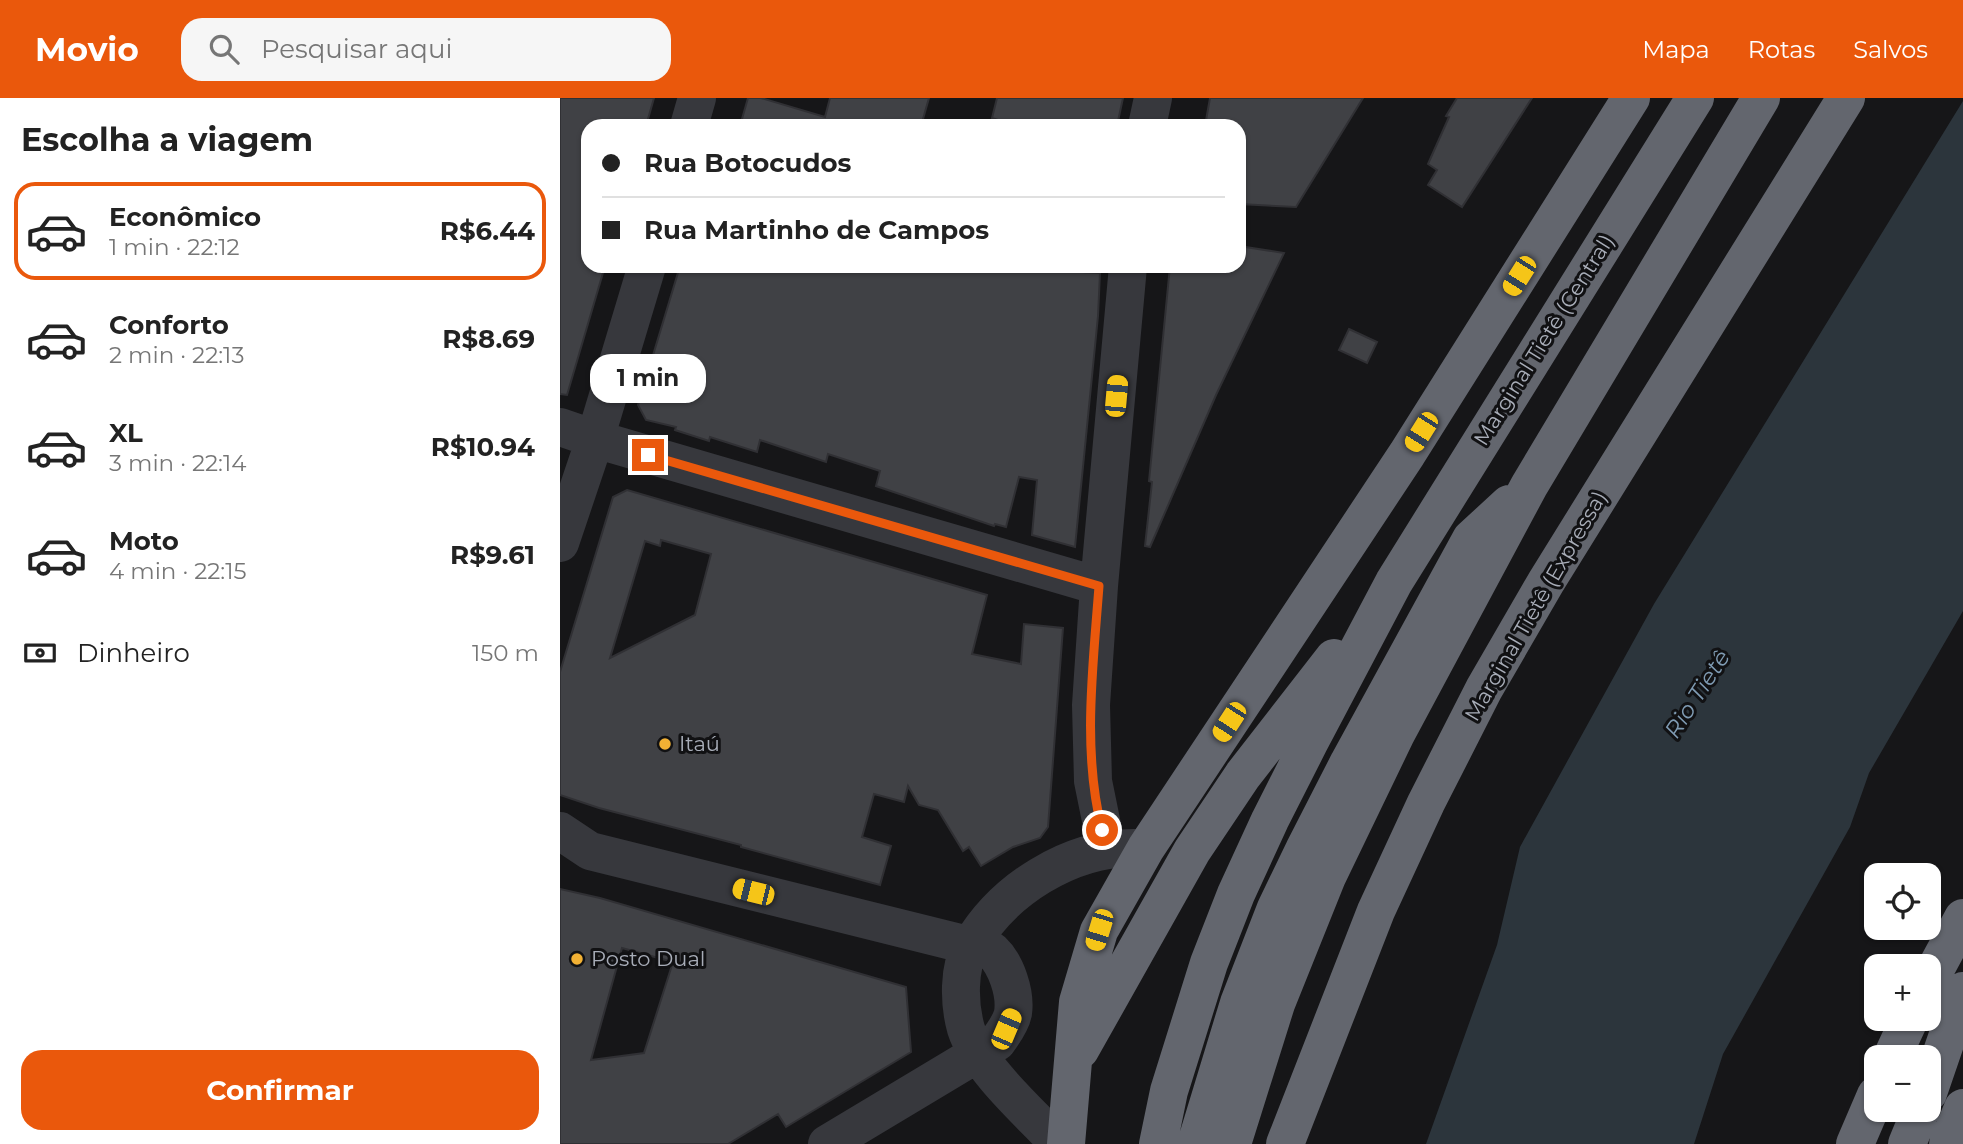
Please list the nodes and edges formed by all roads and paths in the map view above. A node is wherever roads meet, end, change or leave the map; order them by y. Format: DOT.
graph roads {
  1 [pos="697,98"];
  2 [pos="1153,98"];
  3 [pos="1631,98"];
  4 [pos="1695,98"];
  5 [pos="1761,98"];
  6 [pos="1846,98"];
  7 [pos="691,119"];
  8 [pos="1148,119"];
  9 [pos="644,273"];
  10 [pos="1127,273"];
  11 [pos="577,433"];
  12 [pos="1529,486"];
  13 [pos="560,543"];
  14 [pos="1394,582"];
  15 [pos="1099,586"];
  16 [pos="570,846"];
  17 [pos="1146,848"];
  18 [pos="1107,850"];
  19 [pos="1963,918"];
  20 [pos="971,946"];
  21 [pos="1941,959"];
  22 [pos="1963,991"];
  23 [pos="1941,1055"];
  24 [pos="978,1056"];
  25 [pos="1074,1060"];
  26 [pos="1963,1108"];
  27 [pos="1864,1122"];
  28 [pos="1916,1122"];
  29 [pos="827,1144"];
  30 [pos="1059,1144"];
  31 [pos="1066,1144"];
  32 [pos="1158,1144"];
  33 [pos="1196,1144"];
  34 [pos="1232,1144"];
  35 [pos="1285,1144"];
  36 [pos="1855,1144"];
  37 [pos="1907,1144"];
  38 [pos="1948,1144"];
  1 -- 7 [label="street"];
  2 -- 8 [label="street"];
  3 -- 17 [label="highway"];
  4 -- 14 [label="highway, Marginal Tietê (Central)"];
  5 -- 12 [label="highway"];
  6 -- 35 [label="highway, Marginal Tietê (Expressa)"];
  9 -- 11 [label="street"];
  10 -- 15 [label="street"];
  11 -- 13 [label="street"];
  11 -- 15 [label="street"];
  12 -- 33 [label="highway"];
  12 -- 34 [label="highway"];
  14 -- 25 [label="highway"];
  14 -- 32 [label="highway"];
  15 -- 18 [label="street"];
  16 -- 20 [label="street"];
  17 -- 18 [label="street"];
  17 -- 25 [label="highway"];
  18 -- 20 [label="street"];
  19 -- 21 [label="highway"];
  20 -- 24 [label="street"];
  22 -- 23 [label="highway"];
  24 -- 29 [label="street"];
  24 -- 30 [label="street"];
  25 -- 31 [label="highway"];
  26 -- 38 [label="highway"];
  27 -- 36 [label="highway"];
  28 -- 37 [label="highway"];
}
